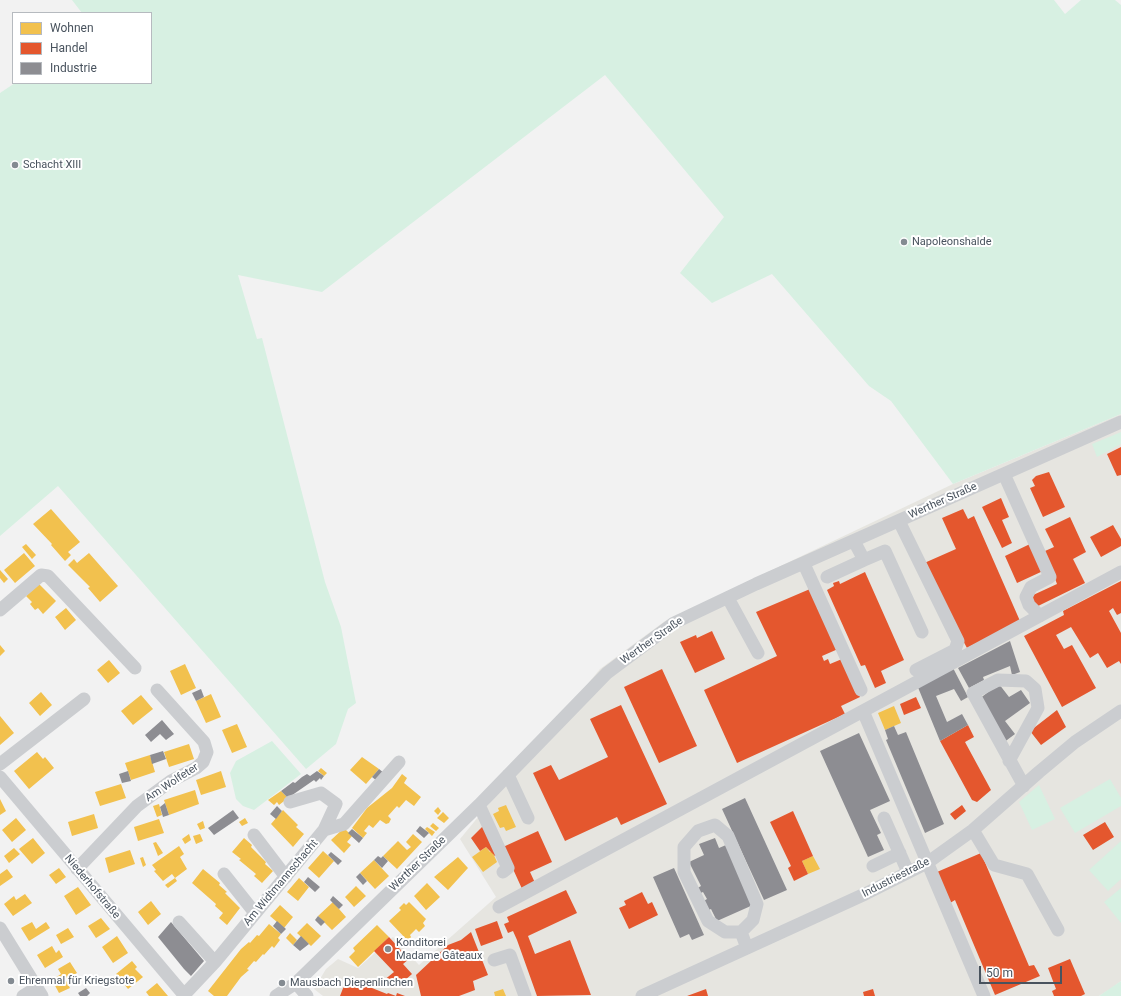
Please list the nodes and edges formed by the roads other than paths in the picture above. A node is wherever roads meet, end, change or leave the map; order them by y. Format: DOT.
graph roads {
  1 [pos="1121,422"];
  2 [pos="1004,474"];
  3 [pos="899,521"];
  4 [pos="854,541"];
  5 [pos="864,560"];
  6 [pos="804,564"];
  7 [pos="1121,572"];
  8 [pos="828,577"];
  9 [pos="728,598"];
  10 [pos="0,610"];
  11 [pos="1040,616"];
  12 [pos="922,632"];
  13 [pos="758,653"];
  14 [pos="135,668"];
  15 [pos="916,670"];
  16 [pos="157,690"];
  17 [pos="861,690"];
  18 [pos="84,699"];
  19 [pos="864,711"];
  20 [pos="1121,711"];
  21 [pos="1009,761"];
  22 [pos="399,762"];
  23 [pos="0,764"];
  24 [pos="508,775"];
  25 [pos="0,778"];
  26 [pos="1024,786"];
  27 [pos="290,802"];
  28 [pos="479,805"];
  29 [pos="528,818"];
  30 [pos="884,818"];
  31 [pos="324,830"];
  32 [pos="973,830"];
  33 [pos="254,835"];
  34 [pos="900,853"];
  35 [pos="928,863"];
  36 [pos="873,866"];
  37 [pos="77,869"];
  38 [pos="503,872"];
  39 [pos="908,872"];
  40 [pos="224,874"];
  41 [pos="286,876"];
  42 [pos="499,907"];
  43 [pos="255,914"];
  44 [pos="179,922"];
  45 [pos="0,928"];
  46 [pos="1058,930"];
  47 [pos="741,932"];
  48 [pos="747,948"];
  49 [pos="494,960"];
  50 [pos="215,962"];
  51 [pos="296,984"];
  52 [pos="39,992"];
  53 [pos="185,995"];
  54 [pos="23,996"];
  55 [pos="276,996"];
  56 [pos="307,996"];
  57 [pos="525,996"];
  58 [pos="642,996"];
  59 [pos="984,996"];
  1 -- 2 [label="street, Werther Straße"];
  2 -- 3 [label="street, Werther Straße"];
  2 -- 11 [label="street"];
  3 -- 4 [label="street, Werther Straße"];
  3 -- 15 [label="street"];
  4 -- 5 [label="street"];
  4 -- 6 [label="street, Werther Straße"];
  5 -- 8 [label="street"];
  5 -- 12 [label="street"];
  6 -- 9 [label="street, Werther Straße"];
  6 -- 17 [label="street"];
  7 -- 11 [label="street"];
  9 -- 13 [label="street"];
  9 -- 24 [label="street, Werther Straße"];
  10 -- 14 [label="street"];
  11 -- 19 [label="street"];
  16 -- 37 [label="street, Am Wolfeter"];
  18 -- 23 [label="street"];
  19 -- 35 [label="street"];
  19 -- 42 [label="street"];
  20 -- 26 [label="street, Industriestraße"];
  21 -- 21 [label="street"];
  21 -- 26 [label="street"];
  22 -- 31 [label="street"];
  24 -- 28 [label="street, Werther Straße"];
  24 -- 29 [label="street"];
  25 -- 37 [label="street, Niederhofstraße"];
  26 -- 32 [label="street, Industriestraße"];
  27 -- 31 [label="street, Am Widtmannschacht"];
  28 -- 38 [label="street"];
  28 -- 51 [label="street, Werther Straße"];
  30 -- 34 [label="street"];
  31 -- 41 [label="street, Am Widtmannschacht"];
  32 -- 35 [label="street, Industriestraße"];
  32 -- 46 [label="street"];
  33 -- 41 [label="street"];
  34 -- 36 [label="street"];
  34 -- 39 [label="street"];
  35 -- 39 [label="street, Industriestraße"];
  35 -- 59 [label="street"];
  37 -- 53 [label="street, Niederhofstraße"];
  39 -- 48 [label="street, Industriestraße"];
  40 -- 43 [label="street"];
  41 -- 43 [label="street, Am Widtmannschacht"];
  43 -- 50 [label="street, Am Widtmannschacht"];
  44 -- 50 [label="street"];
  45 -- 52 [label="street"];
  47 -- 47 [label="street"];
  47 -- 48 [label="street"];
  48 -- 58 [label="street, Industriestraße"];
  49 -- 57 [label="street"];
  50 -- 53 [label="street, Am Widtmannschacht"];
  51 -- 55 [label="street, Werther Straße"];
  51 -- 56 [label="street"];
  52 -- 54 [label="street"];
}
